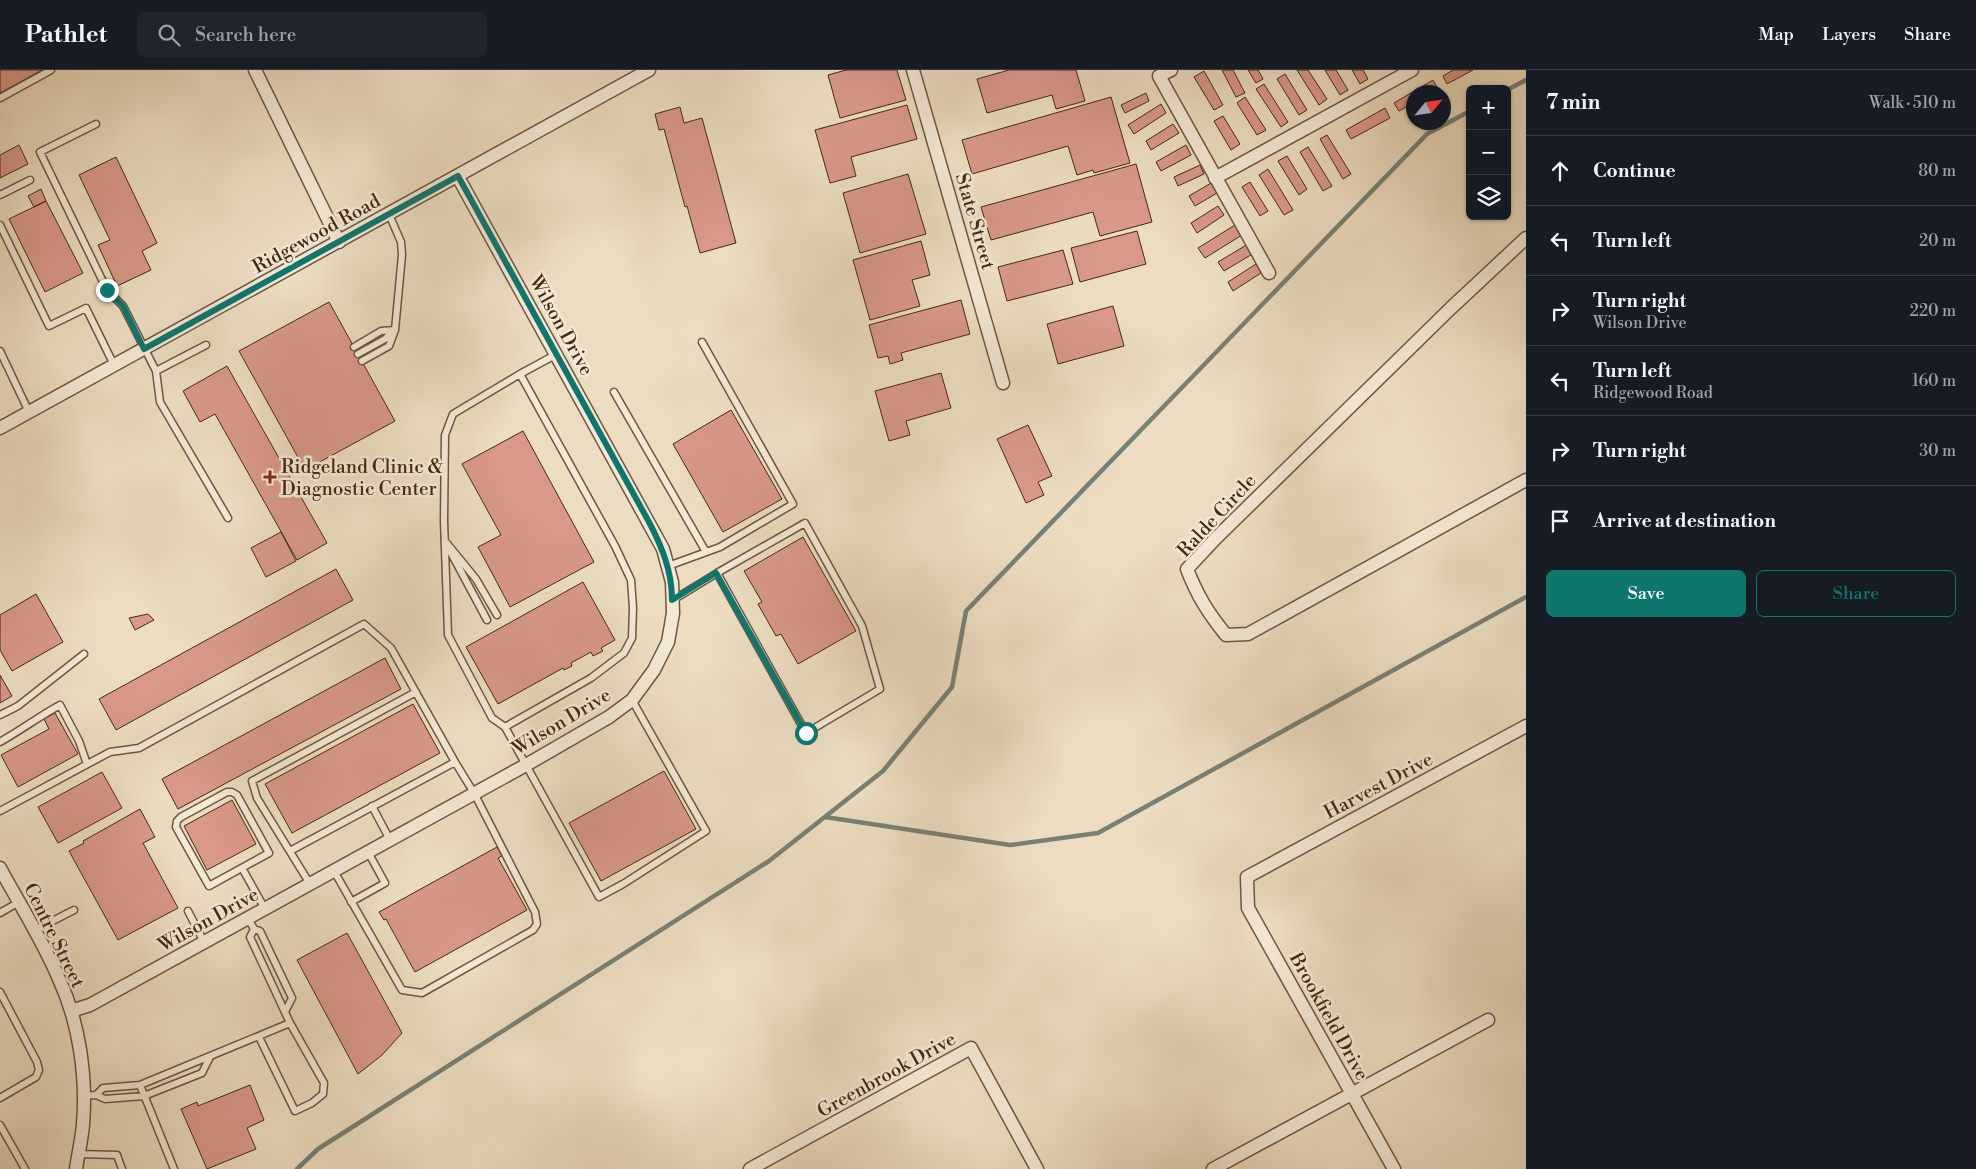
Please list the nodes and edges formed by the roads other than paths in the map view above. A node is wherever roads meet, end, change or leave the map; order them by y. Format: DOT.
graph roads {
  1 [pos="51,70"];
  2 [pos="255,70"];
  3 [pos="649,70"];
  4 [pos="913,70"];
  5 [pos="1171,70"];
  6 [pos="1412,70"];
  7 [pos="0,98"];
  8 [pos="96,124"];
  9 [pos="458,176"];
  10 [pos="1215,178"];
  11 [pos="30,180"];
  12 [pos="0,195"];
  13 [pos="389,214"];
  14 [pos="0,225"];
  15 [pos="1526,238"];
  16 [pos="339,242"];
  17 [pos="1269,273"];
  18 [pos="395,330"];
  19 [pos="702,342"];
  20 [pos="206,344"];
  21 [pos="354,347"];
  22 [pos="144,349"];
  23 [pos="0,351"];
  24 [pos="358,354"];
  25 [pos="557,354"];
  26 [pos="362,361"];
  27 [pos="114,365"];
  28 [pos="156,371"];
  29 [pos="520,374"];
  30 [pos="1003,383"];
  31 [pos="614,392"];
  32 [pos="29,412"];
  33 [pos="0,428"];
  34 [pos="1526,480"];
  35 [pos="228,518"];
  36 [pos="445,541"];
  37 [pos="706,552"];
  38 [pos="668,566"];
  39 [pos="716,573"];
  40 [pos="672,600"];
  41 [pos="497,615"];
  42 [pos="487,620"];
  43 [pos="84,654"];
  44 [pos="416,692"];
  45 [pos="632,700"];
  46 [pos="0,716"];
  47 [pos="1526,726"];
  48 [pos="505,727"];
  49 [pos="0,742"];
  50 [pos="455,762"];
  51 [pos="87,764"];
  52 [pos="526,765"];
  53 [pos="474,793"];
  54 [pos="0,802"];
  55 [pos="372,806"];
  56 [pos="2,810"];
  57 [pos="390,840"];
  58 [pos="290,851"];
  59 [pos="368,852"];
  60 [pos="0,868"];
  61 [pos="242,868"];
  62 [pos="334,870"];
  63 [pos="1248,877"];
  64 [pos="310,884"];
  65 [pos="19,902"];
  66 [pos="351,902"];
  67 [pos="265,909"];
  68 [pos="74,910"];
  69 [pos="188,911"];
  70 [pos="0,913"];
  71 [pos="251,924"];
  72 [pos="35,930"];
  73 [pos="204,942"];
  74 [pos="276,965"];
  75 [pos="265,970"];
  76 [pos="0,992"];
  77 [pos="70,1011"];
  78 [pos="285,1012"];
  79 [pos="1488,1020"];
  80 [pos="290,1023"];
  81 [pos="259,1037"];
  82 [pos="210,1057"];
  83 [pos="140,1085"];
  84 [pos="1352,1094"];
  85 [pos="96,1095"];
  86 [pos="83,1096"];
  87 [pos="144,1096"];
  88 [pos="0,1098"];
  89 [pos="0,1125"];
  90 [pos="78,1154"];
  91 [pos="25,1169"];
  92 [pos="76,1169"];
  93 [pos="122,1169"];
  94 [pos="174,1169"];
  95 [pos="750,1169"];
  96 [pos="1037,1169"];
  97 [pos="1213,1169"];
  98 [pos="1394,1169"];
  1 -- 7 [label="lane"];
  2 -- 16 [label="street"];
  3 -- 9 [label="street, Ridgewood Road"];
  4 -- 30 [label="street, State Street"];
  5 -- 10 [label="street"];
  6 -- 10 [label="street"];
  8 -- 22 [label="lane"];
  9 -- 13 [label="street, Ridgewood Road"];
  9 -- 25 [label="street, Wilson Drive"];
  10 -- 17 [label="street"];
  11 -- 12 [label="lane"];
  13 -- 16 [label="street, Ridgewood Road"];
  13 -- 18 [label="lane"];
  14 -- 27 [label="lane"];
  15 -- 34 [label="street, Ralde Circle"];
  16 -- 22 [label="street, Ridgewood Road"];
  18 -- 21 [label="lane"];
  18 -- 24 [label="lane"];
  18 -- 26 [label="lane"];
  19 -- 37 [label="lane"];
  20 -- 28 [label="lane"];
  22 -- 27 [label="street, Ridgewood Road"];
  22 -- 28 [label="lane"];
  23 -- 32 [label="lane"];
  25 -- 29 [label="lane"];
  25 -- 38 [label="street, Wilson Drive"];
  27 -- 32 [label="street, Ridgewood Road"];
  28 -- 35 [label="lane"];
  29 -- 36 [label="lane"];
  29 -- 48 [label="lane"];
  31 -- 37 [label="lane"];
  32 -- 33 [label="street, Ridgewood Road"];
  36 -- 41 [label="lane"];
  36 -- 42 [label="lane"];
  36 -- 48 [label="lane"];
  37 -- 38 [label="lane"];
  38 -- 40 [label="street, Wilson Drive"];
  39 -- 39 [label="lane"];
  39 -- 40 [label="lane"];
  40 -- 45 [label="street, Wilson Drive"];
  43 -- 46 [label="lane"];
  44 -- 50 [label="lane"];
  44 -- 51 [label="lane"];
  44 -- 58 [label="lane"];
  45 -- 52 [label="street, Wilson Drive"];
  45 -- 52 [label="lane"];
  47 -- 63 [label="street, Harvest Drive"];
  48 -- 52 [label="lane"];
  49 -- 51 [label="lane"];
  50 -- 53 [label="lane"];
  50 -- 55 [label="lane"];
  51 -- 56 [label="lane"];
  52 -- 53 [label="street, Wilson Drive"];
  53 -- 57 [label="street, Wilson Drive"];
  53 -- 66 [label="lane"];
  54 -- 56 [label="lane"];
  55 -- 57 [label="lane"];
  55 -- 58 [label="lane"];
  57 -- 59 [label="street, Wilson Drive"];
  58 -- 64 [label="lane"];
  59 -- 62 [label="street, Wilson Drive"];
  59 -- 66 [label="lane"];
  60 -- 65 [label="street, Centre Street"];
  61 -- 61 [label="lane"];
  61 -- 67 [label="lane"];
  62 -- 64 [label="street, Wilson Drive"];
  62 -- 66 [label="lane"];
  63 -- 84 [label="street, Brookfield Drive"];
  64 -- 67 [label="street, Wilson Drive"];
  65 -- 70 [label="lane"];
  65 -- 72 [label="street, Centre Street"];
  67 -- 71 [label="street, Wilson Drive"];
  68 -- 72 [label="lane"];
  69 -- 73 [label="lane"];
  71 -- 73 [label="street, Wilson Drive"];
  71 -- 74 [label="lane"];
  71 -- 75 [label="lane"];
  72 -- 77 [label="street, Centre Street"];
  73 -- 77 [label="street, Wilson Drive"];
  74 -- 75 [label="lane"];
  74 -- 78 [label="lane"];
  75 -- 78 [label="lane"];
  76 -- 88 [label="lane"];
  77 -- 86 [label="street, Centre Street"];
  78 -- 80 [label="lane"];
  79 -- 84 [label="street"];
  80 -- 81 [label="lane"];
  80 -- 81 [label="lane"];
  81 -- 82 [label="lane"];
  82 -- 83 [label="lane"];
  82 -- 87 [label="lane"];
  83 -- 85 [label="lane"];
  83 -- 87 [label="lane"];
  84 -- 97 [label="street"];
  84 -- 98 [label="street, Brookfield Drive"];
  85 -- 86 [label="lane"];
  85 -- 87 [label="lane"];
  86 -- 90 [label="street, Centre Street"];
  87 -- 94 [label="lane"];
  89 -- 91 [label="lane"];
  90 -- 92 [label="street, Centre Street"];
  90 -- 93 [label="lane"];
  95 -- 96 [label="street, Greenbrook Drive"];
}
